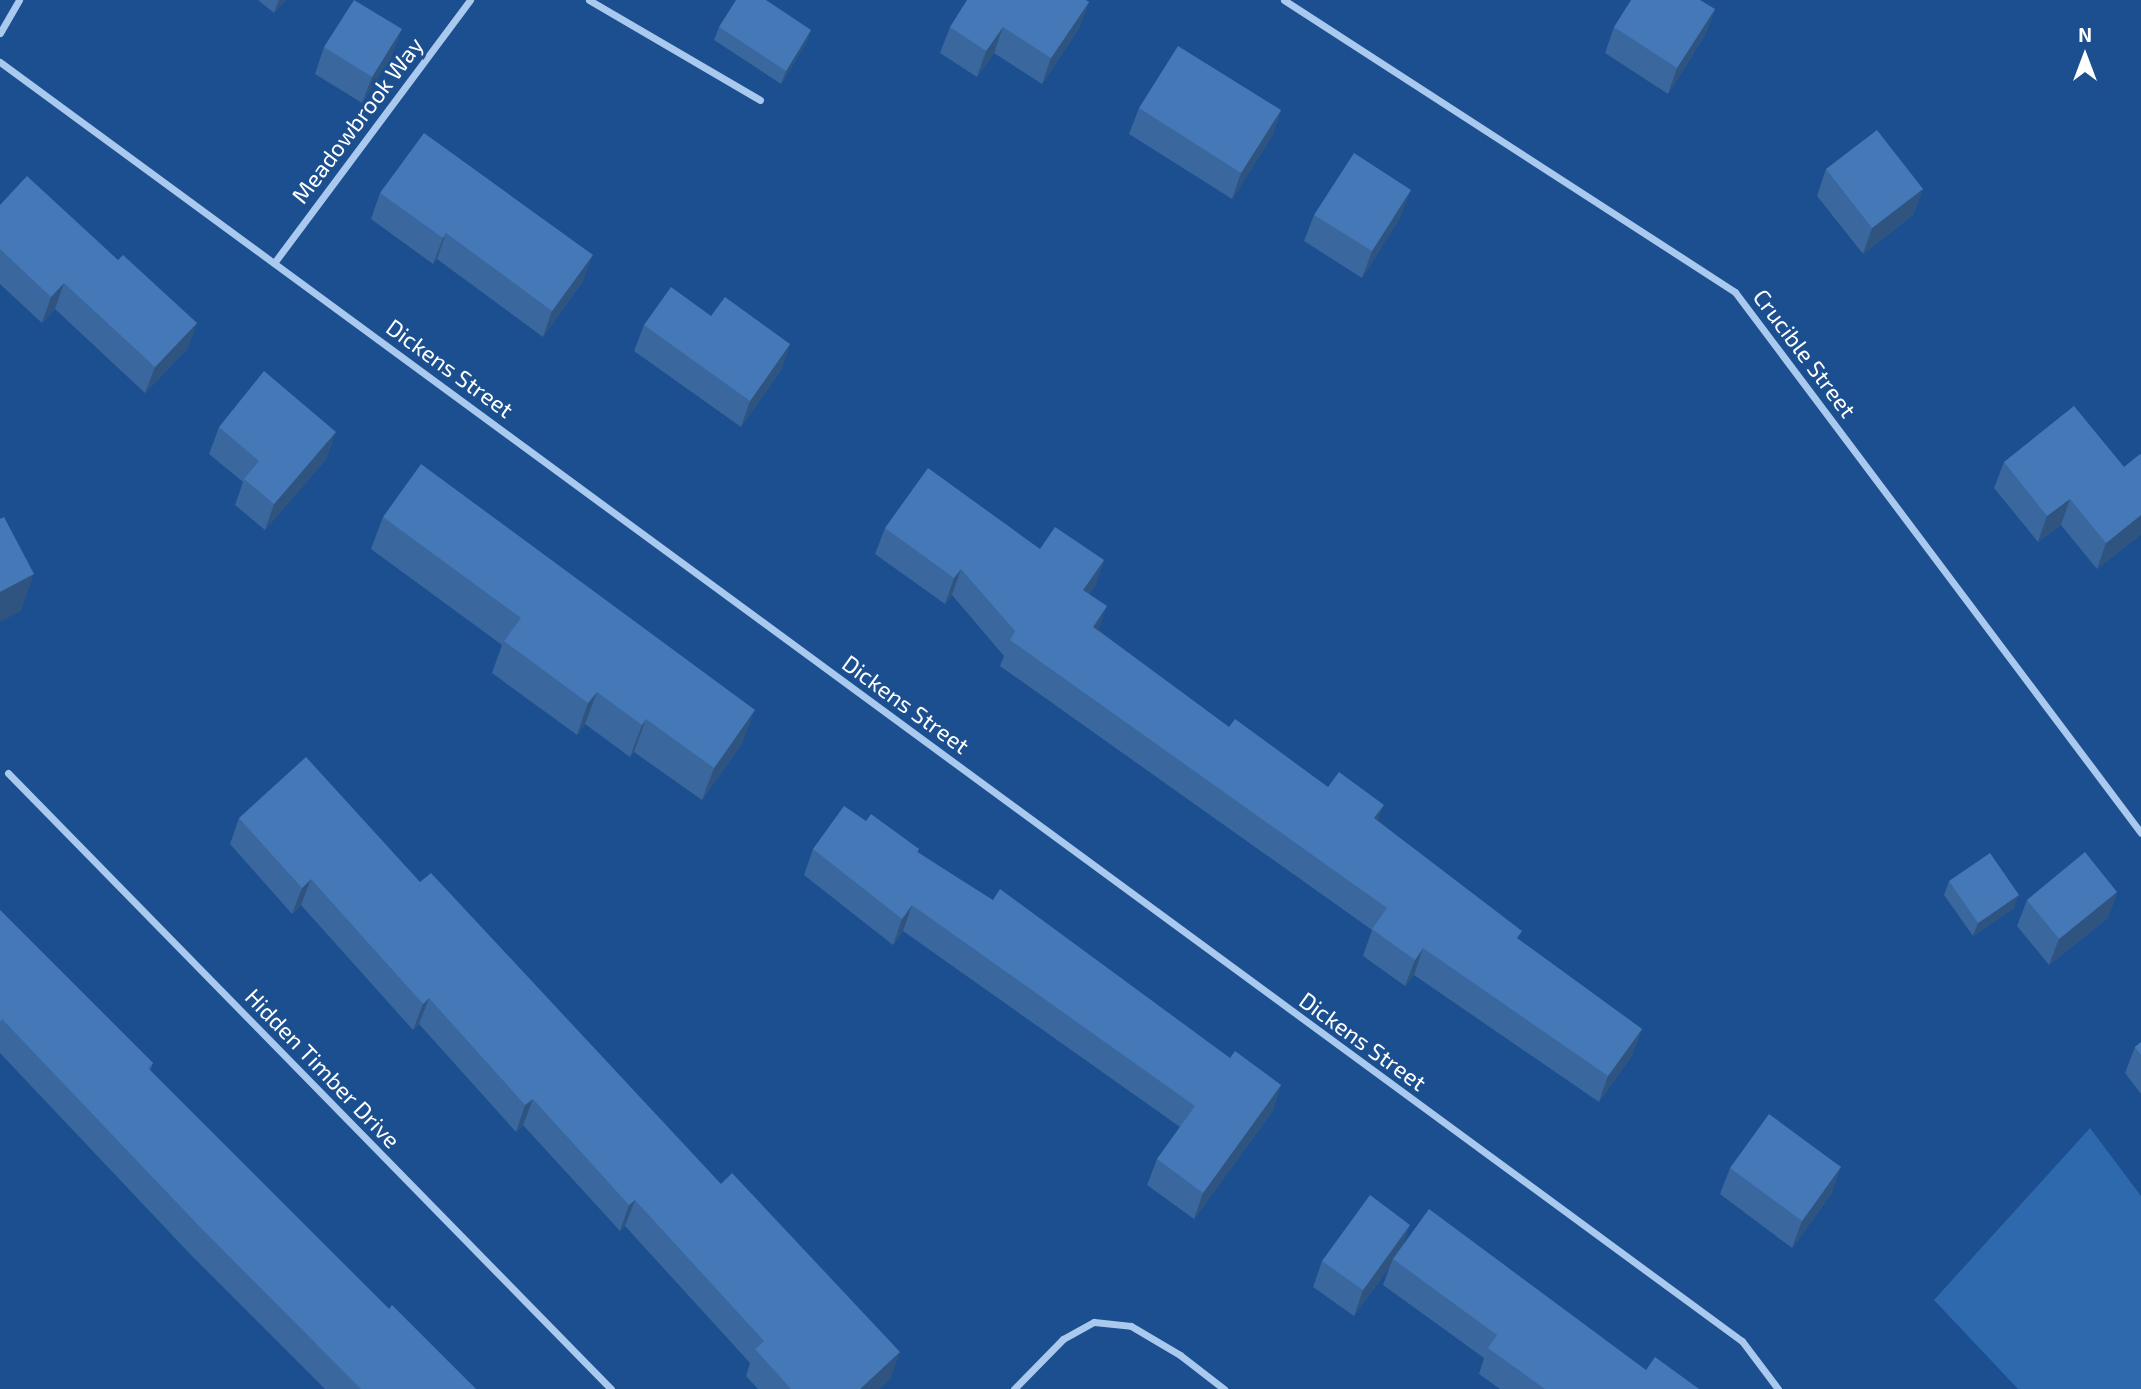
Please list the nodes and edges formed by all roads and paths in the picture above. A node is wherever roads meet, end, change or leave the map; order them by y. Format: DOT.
graph roads {
  1 [pos="19,0"];
  2 [pos="470,0"];
  3 [pos="589,0"];
  4 [pos="1284,0"];
  5 [pos="0,33"];
  6 [pos="0,62"];
  7 [pos="760,100"];
  8 [pos="274,263"];
  9 [pos="8,774"];
  10 [pos="2141,833"];
  11 [pos="611,1389"];
  12 [pos="1014,1389"];
  13 [pos="1224,1389"];
  14 [pos="1778,1389"];
  1 -- 5 [label="street"];
  2 -- 8 [label="street, Meadowbrook Way"];
  3 -- 7 [label="street"];
  4 -- 10 [label="street, Crucible Street"];
  6 -- 8 [label="street, Dickens Street"];
  8 -- 14 [label="street, Dickens Street"];
  9 -- 11 [label="street, Hidden Timber Drive"];
  12 -- 13 [label="street"];
}
